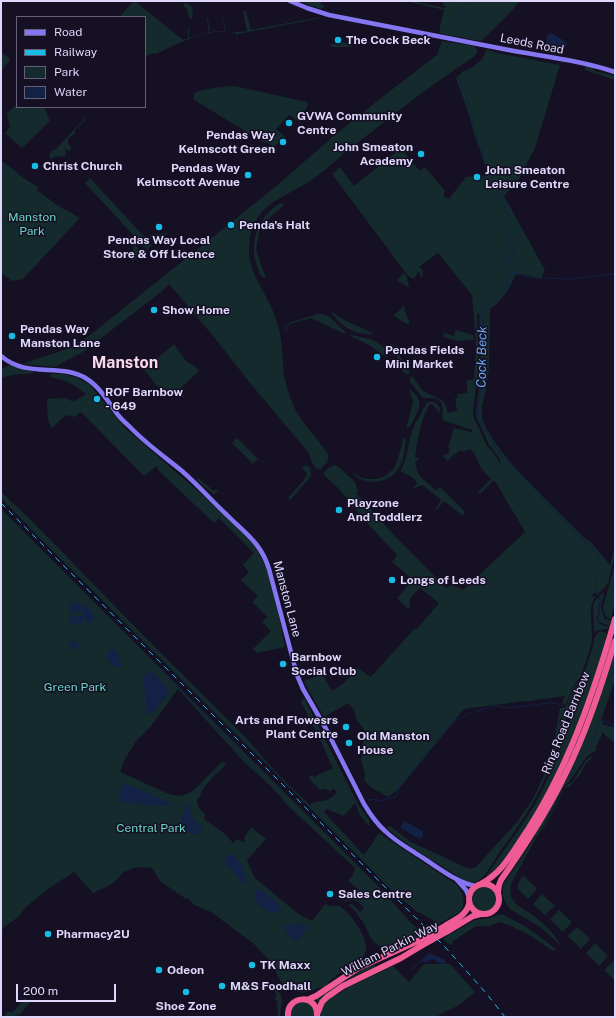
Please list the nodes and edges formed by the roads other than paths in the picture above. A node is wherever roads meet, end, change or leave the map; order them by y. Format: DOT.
graph roads {
  1 [pos="290,1"];
  2 [pos="615,70"];
  3 [pos="1,356"];
  4 [pos="615,620"];
  5 [pos="613,641"];
  6 [pos="456,879"];
  7 [pos="478,885"];
  8 [pos="498,893"];
  9 [pos="469,900"];
  10 [pos="481,914"];
  11 [pos="446,929"];
  12 [pos="419,944"];
  13 [pos="307,1000"];
  14 [pos="317,1014"];
  15 [pos="288,1017"];
  1 -- 2 [label="street, Leeds Road"];
  3 -- 6 [label="street, Manston Lane"];
  4 -- 5 [label="highway, Ring Road Barnbow"];
  5 -- 7 [label="highway, Ring Road Barnbow"];
  5 -- 8 [label="highway, Ring Road Barnbow"];
  6 -- 7 [label="street, Manston Lane"];
  6 -- 9 [label="street, Manston Lane"];
  7 -- 8 [label="highway"];
  7 -- 9 [label="highway"];
  8 -- 10 [label="highway"];
  9 -- 10 [label="highway"];
  9 -- 11 [label="highway, William Parkin Way"];
  10 -- 11 [label="highway, William Parkin Way"];
  11 -- 12 [label="highway, William Parkin Way, bridge"];
  12 -- 13 [label="highway, William Parkin Way"];
  12 -- 14 [label="highway, William Parkin Way"];
  13 -- 14 [label="highway"];
  13 -- 15 [label="highway, William Parkin Way"];
}
